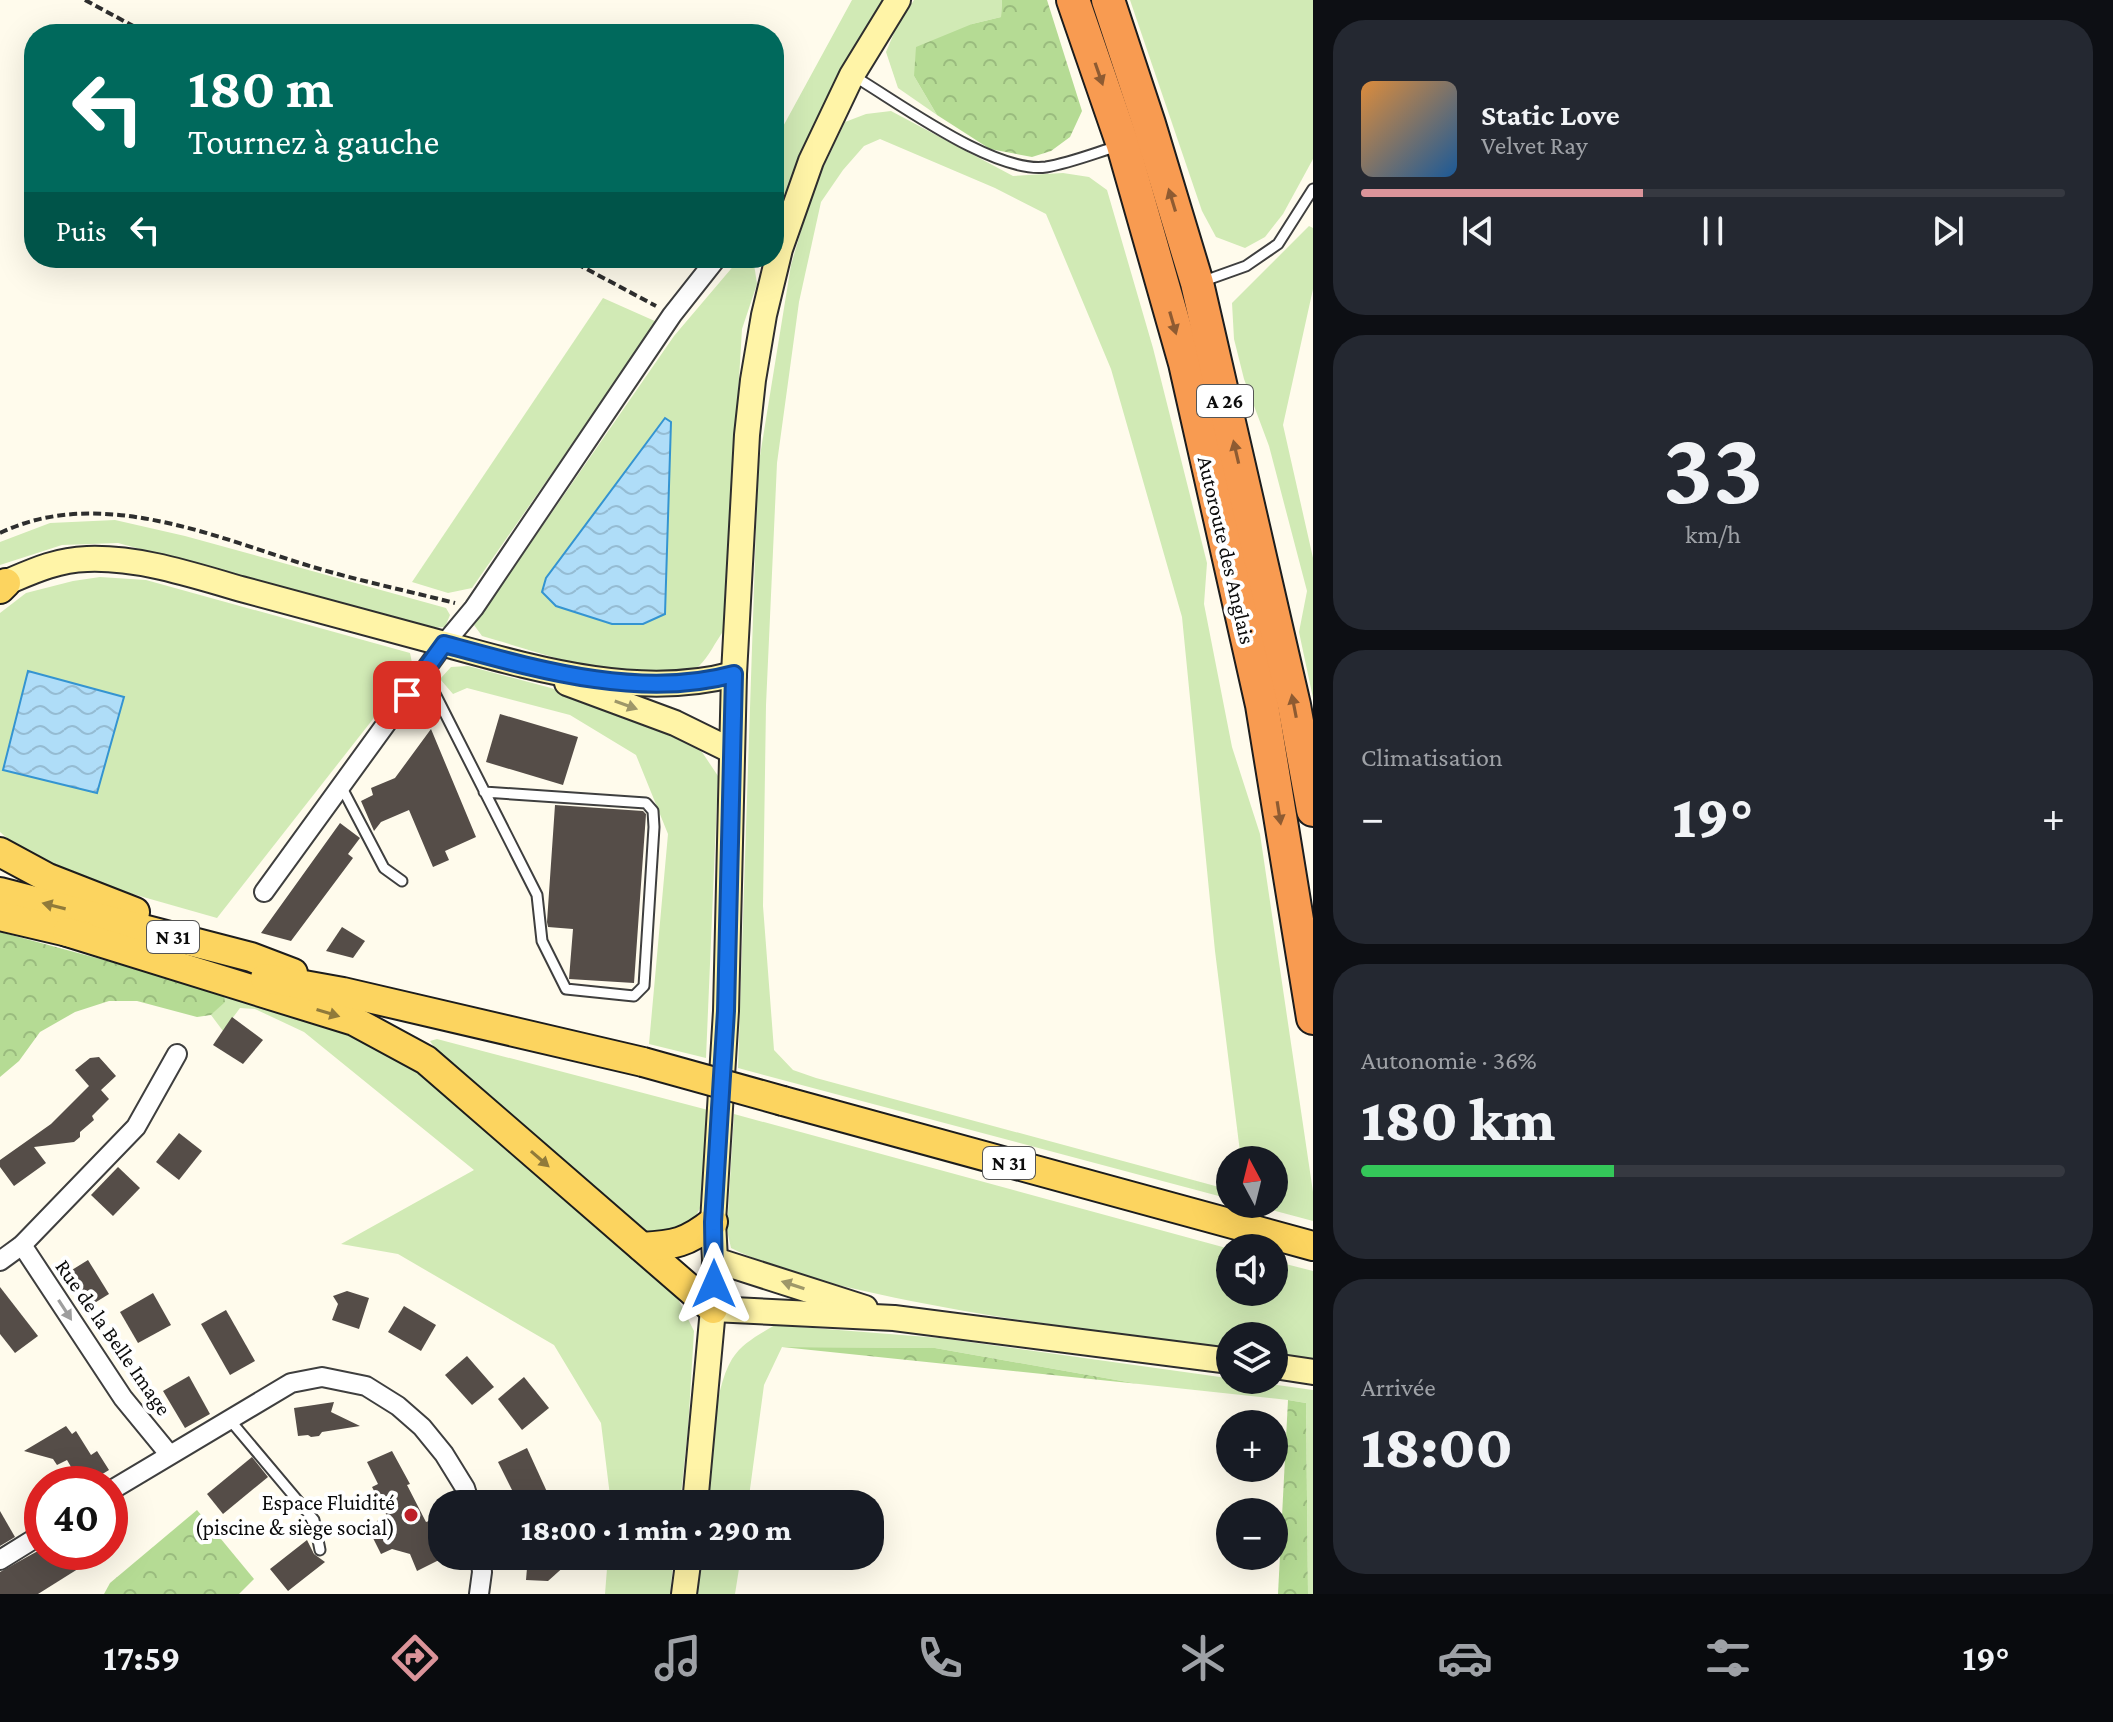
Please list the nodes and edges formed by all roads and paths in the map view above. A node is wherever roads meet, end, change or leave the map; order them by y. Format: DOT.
graph roads {
  1 [pos="85,0"];
  2 [pos="898,0"];
  3 [pos="1073,0"];
  4 [pos="1108,0"];
  5 [pos="129,24"];
  6 [pos="852,75"];
  7 [pos="1123,145"];
  8 [pos="1313,189"];
  9 [pos="784,231"];
  10 [pos="585,268"];
  11 [pos="709,268"];
  12 [pos="773,268"];
  13 [pos="1197,283"];
  14 [pos="672,315"];
  15 [pos="0,533"];
  16 [pos="2,586"];
  17 [pos="474,608"];
  18 [pos="444,644"];
  19 [pos="527,666"];
  20 [pos="424,672"];
  21 [pos="734,674"];
  22 [pos="732,751"];
  23 [pos="341,786"];
  24 [pos="484,792"];
  25 [pos="1313,810"];
  26 [pos="0,852"];
  27 [pos="402,881"];
  28 [pos="0,892"];
  29 [pos="264,892"];
  30 [pos="0,916"];
  31 [pos="67,932"];
  32 [pos="251,957"];
  33 [pos="343,992"];
  34 [pos="1313,1018"];
  35 [pos="177,1054"];
  36 [pos="713,1222"];
  37 [pos="22,1245"];
  38 [pos="1313,1246"];
  39 [pos="642,1247"];
  40 [pos="715,1260"];
  41 [pos="0,1261"];
  42 [pos="713,1309"];
  43 [pos="894,1318"];
  44 [pos="1216,1359"];
  45 [pos="1288,1368"];
  46 [pos="1313,1372"];
  47 [pos="229,1419"];
  48 [pos="169,1454"];
  49 [pos="128,1480"];
  50 [pos="466,1490"];
  51 [pos="696,1490"];
  52 [pos="24,1545"];
  53 [pos="320,1550"];
  54 [pos="0,1560"];
  55 [pos="482,1570"];
  56 [pos="687,1570"];
  57 [pos="479,1594"];
  58 [pos="684,1594"];
  1 -- 5 [label="path"];
  2 -- 6 [label="street"];
  3 -- 7 [label="highway, Autoroute des Anglais / A 26, one-way"];
  13 -- 4 [label="highway, Autoroute des Anglais / A 26, one-way"];
  6 -- 7 [label="lane"];
  6 -- 9 [label="street"];
  7 -- 34 [label="highway, Autoroute des Anglais / A 26, one-way"];
  8 -- 13 [label="lane"];
  10 -- 14 [label="path"];
  11 -- 14 [label="street"];
  12 -- 21 [label="street"];
  25 -- 13 [label="highway, Autoroute des Anglais / A 26, one-way"];
  14 -- 17 [label="street"];
  15 -- 17 [label="path"];
  16 -- 18 [label="street"];
  17 -- 18 [label="street"];
  18 -- 19 [label="street"];
  18 -- 20 [label="street"];
  19 -- 21 [label="street"];
  19 -- 22 [label="street, one-way"];
  20 -- 23 [label="street"];
  20 -- 24 [label="lane"];
  21 -- 22 [label="street"];
  22 -- 36 [label="street"];
  23 -- 27 [label="lane"];
  23 -- 29 [label="street"];
  24 -- 24 [label="lane"];
  26 -- 32 [label="main road"];
  32 -- 28 [label="main road, N 31, one-way"];
  30 -- 31 [label="main road, N 31"];
  31 -- 33 [label="main road, N 31"];
  31 -- 39 [label="main road, one-way"];
  32 -- 33 [label="main road, N 31"];
  33 -- 38 [label="main road, N 31, bridge"];
  35 -- 37 [label="street"];
  36 -- 39 [label="main road"];
  36 -- 40 [label="street"];
  37 -- 41 [label="street"];
  37 -- 48 [label="street, Rue de la Belle Image, one-way"];
  39 -- 42 [label="main road"];
  40 -- 42 [label="street"];
  43 -- 40 [label="street, one-way"];
  42 -- 43 [label="street"];
  42 -- 51 [label="street"];
  43 -- 44 [label="street"];
  45 -- 46 [label="street"];
  47 -- 48 [label="street"];
  47 -- 50 [label="street"];
  47 -- 53 [label="lane"];
  48 -- 49 [label="street"];
  52 -- 54 [label="street"];
  55 -- 57 [label="street"];
  56 -- 58 [label="street"];
}
